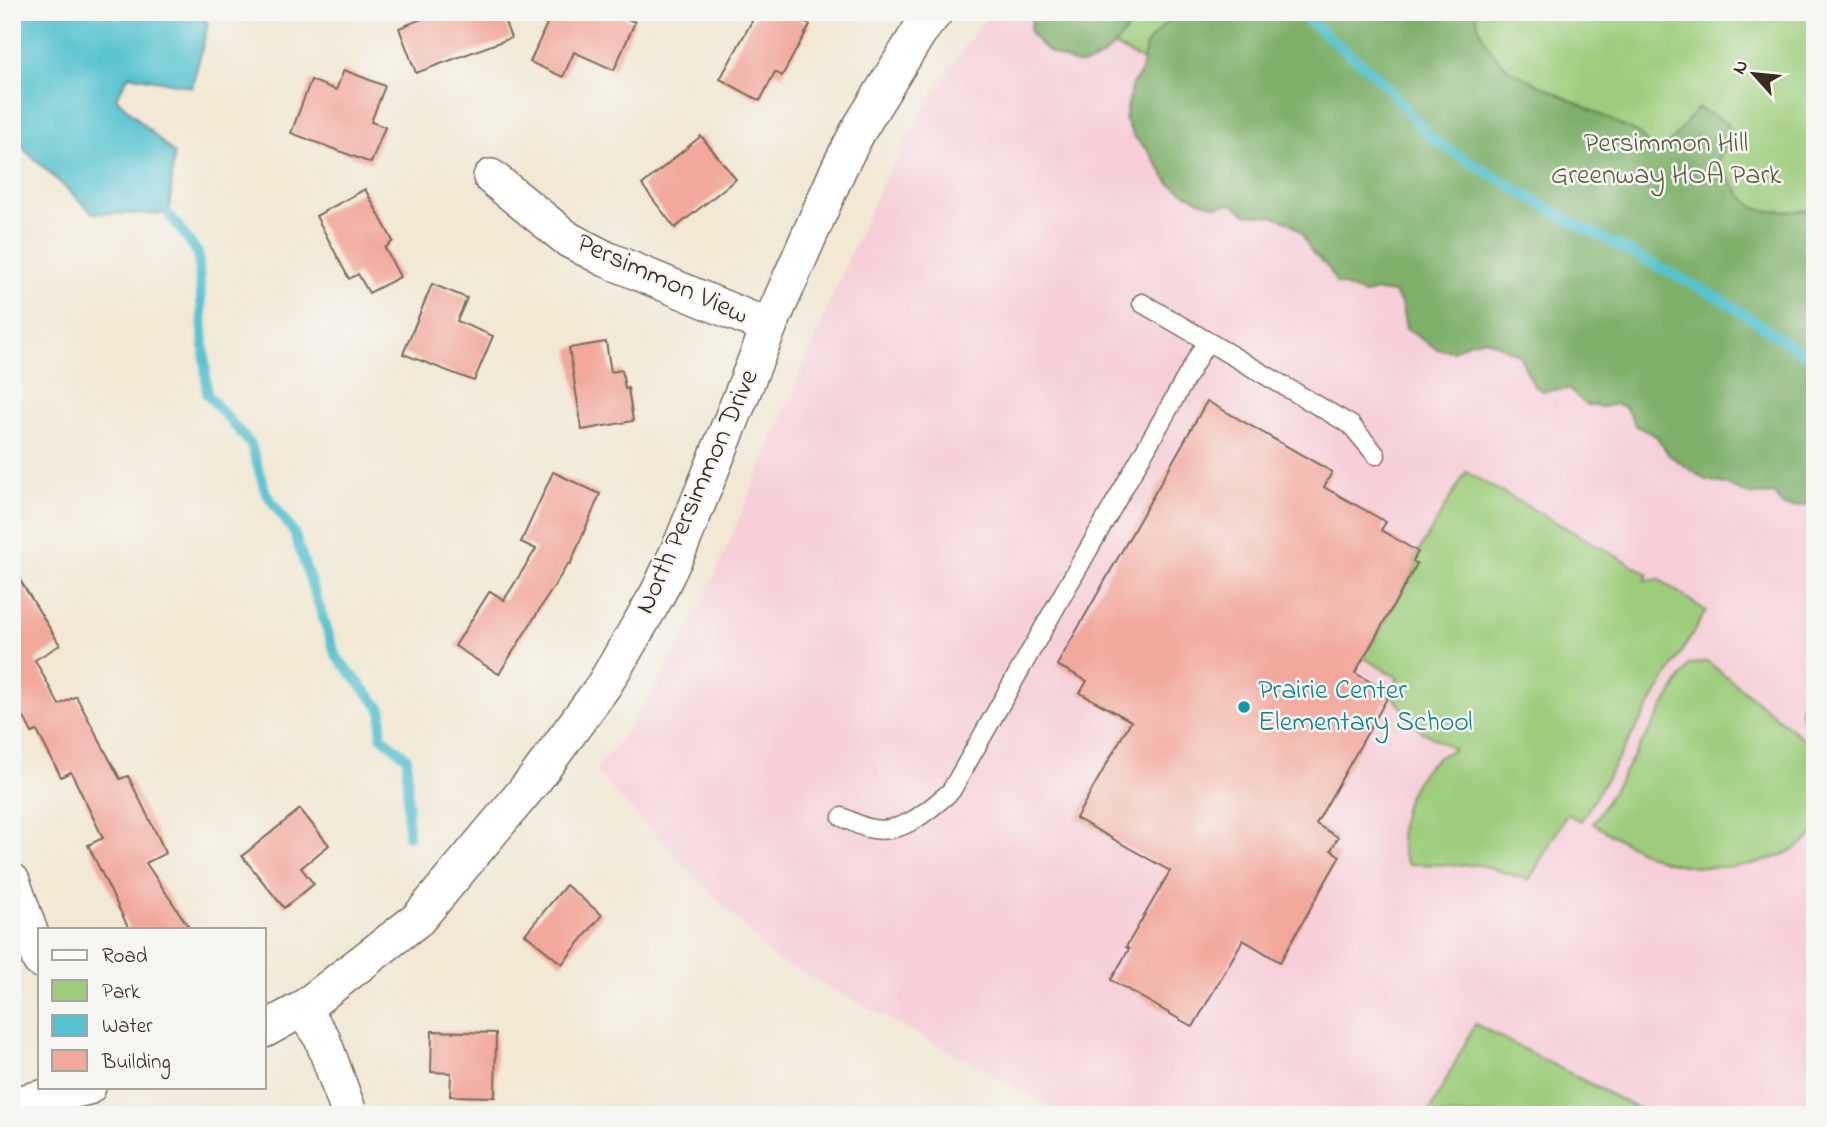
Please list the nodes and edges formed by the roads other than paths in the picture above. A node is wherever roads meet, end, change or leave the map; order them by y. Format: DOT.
graph roads {
  1 [pos="934,12"];
  2 [pos="491,177"];
  3 [pos="1142,303"];
  4 [pos="769,327"];
  5 [pos="1207,341"];
  6 [pos="1377,455"];
  7 [pos="842,817"];
  8 [pos="12,881"];
  9 [pos="38,954"];
  10 [pos="302,1009"];
  11 [pos="266,1029"];
  12 [pos="83,1088"];
  13 [pos="12,1105"];
  14 [pos="350,1115"];
  1 -- 4 [label="street, North Persimmon Drive"];
  2 -- 4 [label="street, Persimmon View"];
  3 -- 5 [label="lane"];
  4 -- 10 [label="street, North Persimmon Drive"];
  5 -- 6 [label="lane"];
  5 -- 7 [label="lane"];
  8 -- 9 [label="street"];
  10 -- 11 [label="street, North Persimmon Drive"];
  10 -- 14 [label="street"];
  12 -- 13 [label="street"];
}
